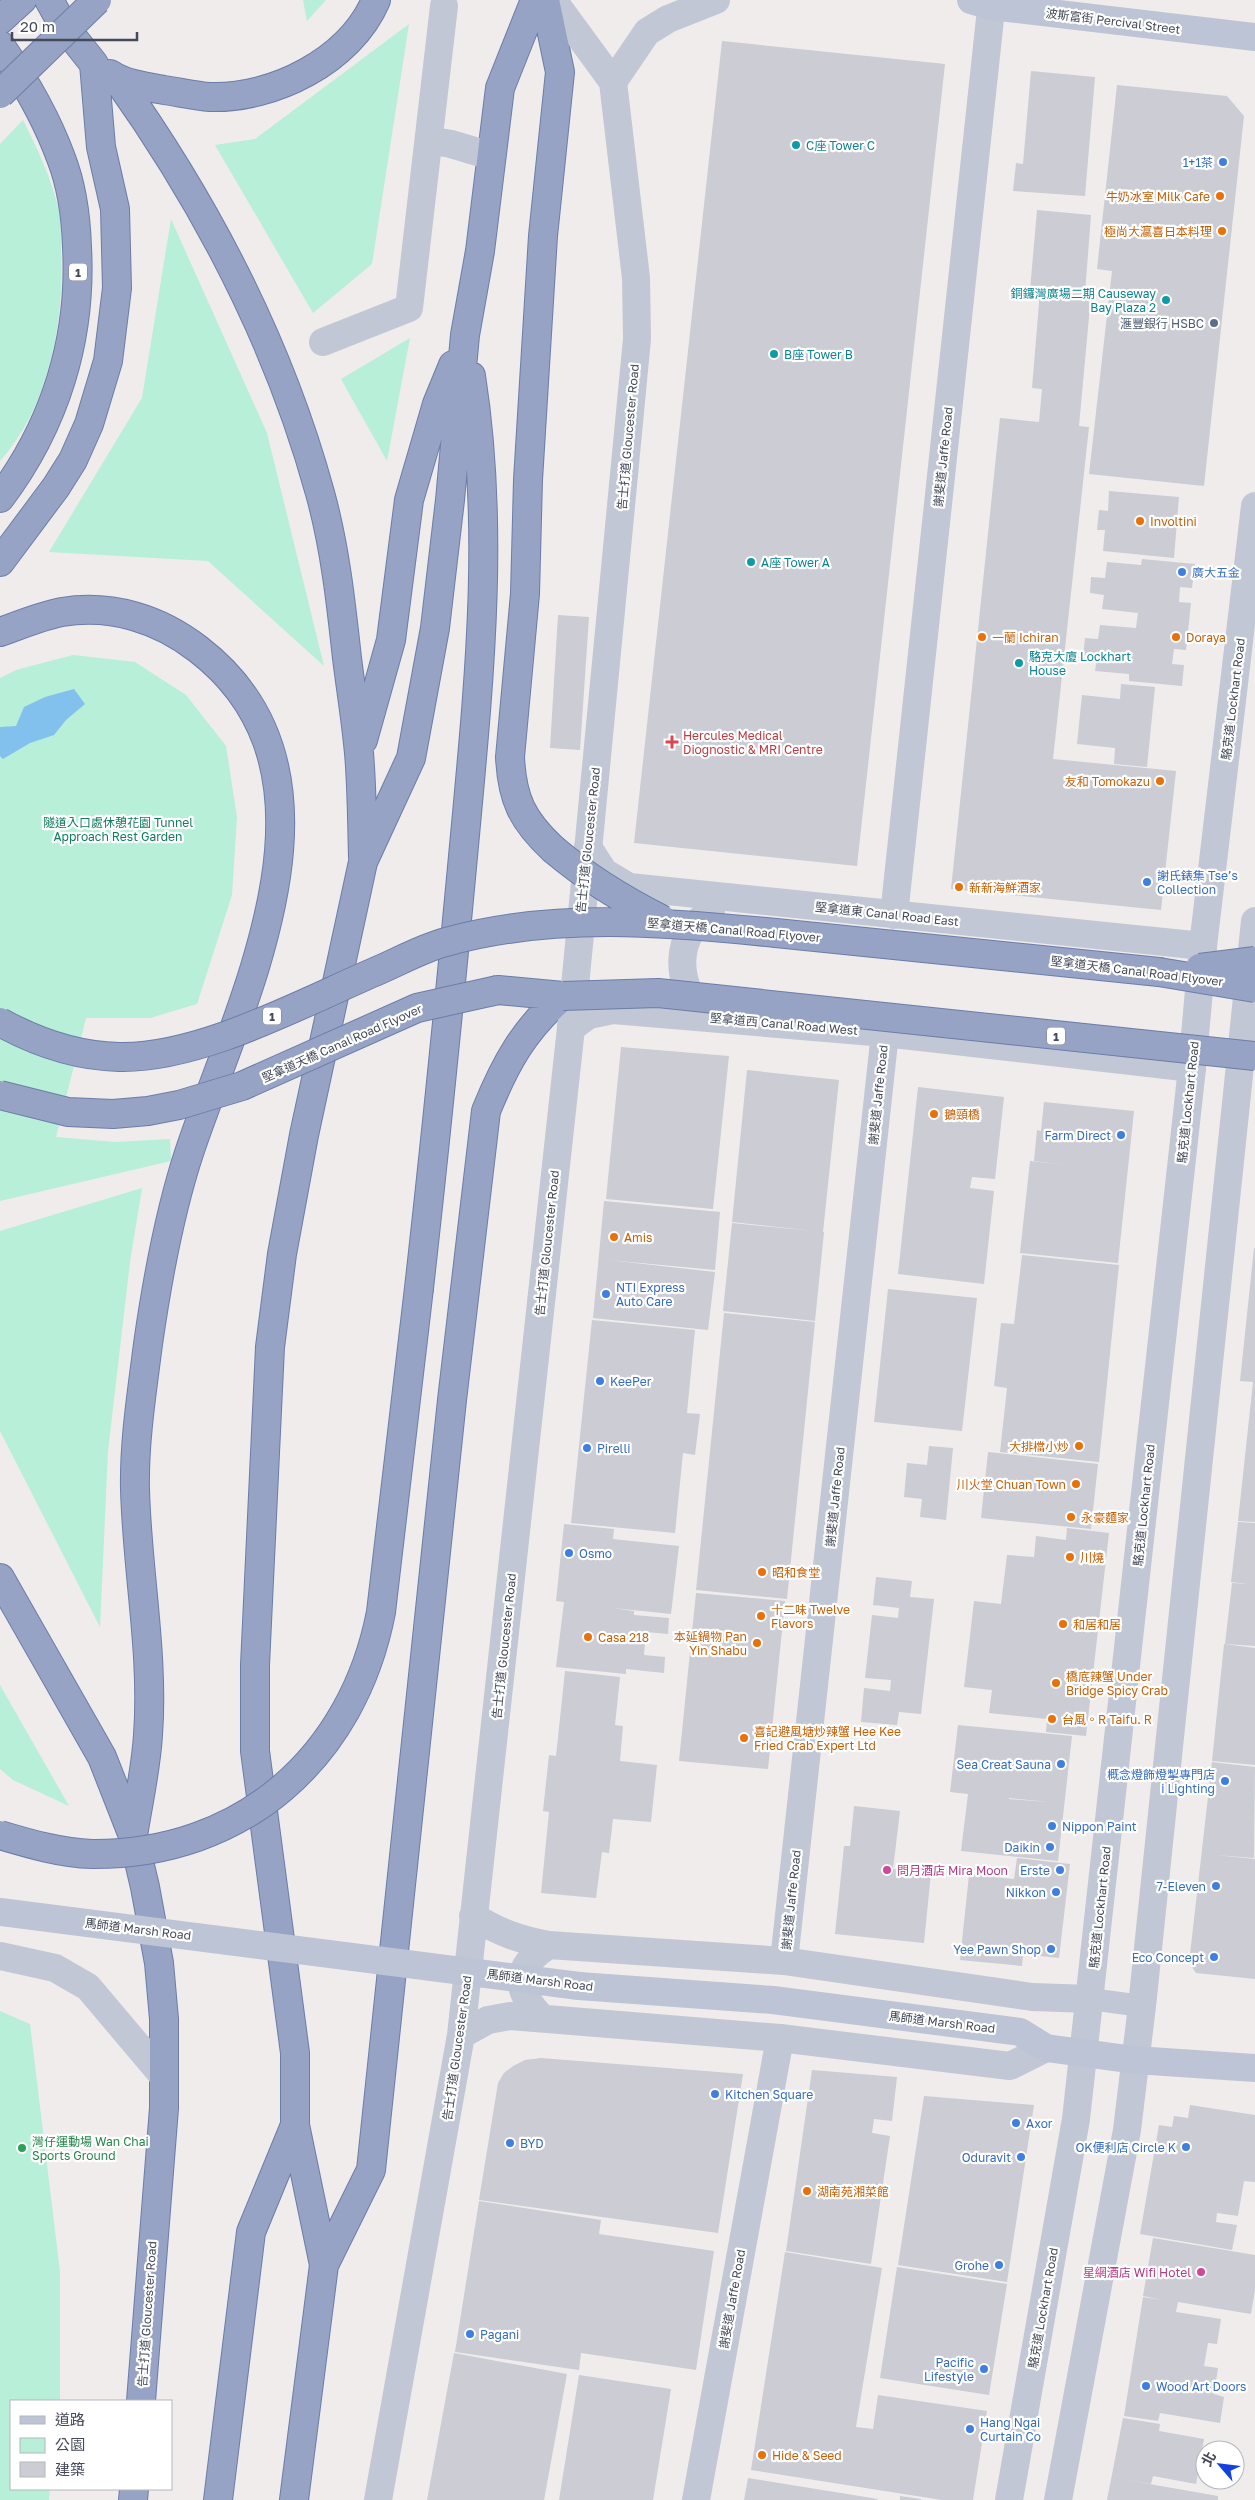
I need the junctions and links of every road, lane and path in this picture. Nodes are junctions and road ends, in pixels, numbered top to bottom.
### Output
1 (22, 0) edge
2 (49, 0) edge
3 (97, 0) edge
4 (376, 0) edge
5 (535, 0) edge
6 (545, 0) edge
7 (553, 0) edge
8 (716, 0) edge
9 (985, 2) edge
10 (444, 6) dead end
11 (0, 20) edge
12 (1255, 37) edge
13 (0, 45) edge
14 (94, 64) junction
15 (117, 79) junction
16 (613, 82) junction
17 (0, 94) edge
18 (429, 140) junction
19 (491, 156) junction
20 (465, 335) junction
21 (323, 342) dead end
22 (0, 498) edge
23 (1255, 506) edge
24 (0, 562) edge
25 (0, 632) edge
26 (359, 754) junction
27 (588, 847) junction
28 (364, 862) junction
29 (730, 898) junction
30 (894, 914) junction
31 (1255, 921) edge
32 (666, 922) junction
33 (1203, 946) junction
34 (1254, 954) edge
35 (1159, 972) junction
36 (1255, 988) edge
37 (563, 996) junction
38 (704, 1016) junction
39 (0, 1022) edge
40 (570, 1028) junction
41 (885, 1033) junction
42 (1192, 1068) junction
43 (1250, 1069) edge
44 (0, 1095) edge
45 (0, 1578) edge
46 (0, 1835) edge
47 (133, 1836) junction
48 (0, 1912) edge
49 (474, 1916) junction
50 (549, 1945) junction
51 (0, 1956) edge
52 (784, 1961) junction
53 (1090, 1999) junction
54 (1142, 2006) junction
55 (542, 2018) junction
56 (461, 2034) junction
57 (780, 2038) junction
58 (1046, 2048) junction
59 (1084, 2052) junction
60 (1135, 2060) junction
61 (1255, 2068) edge
62 (164, 2077) junction
63 (295, 2125) junction
64 (324, 2265) junction
65 (141, 2400) edge
66 (218, 2500) edge
67 (294, 2500) edge
68 (378, 2500) edge
69 (696, 2500) edge
70 (1008, 2500) edge
71 (1058, 2500) edge

1 - 11 highway
2 - 14 highway
3 - 17 highway, bridge
4 - 15 highway
5 - 19 highway
6 - 32 highway, bridge
7 - 16 street, 告士打道 Gloucester Road
8 - 16 street
9 - 12 main road, 波斯富街 Percival Street
9 - 30 street, 謝斐道 Jaffe Road
10 - 18 street
13 - 22 highway, 1
14 - 15 highway
14 - 24 highway
15 - 26 highway
16 - 27 street, 告士打道 Gloucester Road
18 - 19 street
18 - 21 street
19 - 20 highway
20 - 26 highway
20 - 28 highway
20 - 46 highway, bridge
23 - 33 street, 駱克道 Lockhart Road
25 - 47 highway
26 - 28 highway
27 - 29 street, 堅拿道東 Canal Road East
27 - 40 street, 告士打道 Gloucester Road
28 - 63 highway
29 - 30 street, 堅拿道東 Canal Road East
29 - 38 street, 堅拿道西 Canal Road West
30 - 33 street, 堅拿道東 Canal Road East
31 - 34 street
32 - 35 highway, 堅拿道天橋 Canal Road Flyover / 1, bridge
32 - 39 highway, 堅拿道天橋 Canal Road Flyover / 1, bridge
33 - 42 street, 駱克道 Lockhart Road
34 - 35 highway, bridge
34 - 43 street
35 - 36 highway, 堅拿道天橋 Canal Road Flyover / 1, bridge
37 - 43 highway, 堅拿道天橋 Canal Road Flyover / 1, bridge
37 - 44 highway, 堅拿道天橋 Canal Road Flyover / 1, bridge
37 - 64 highway
38 - 40 street, 堅拿道西 Canal Road West
38 - 41 street, 堅拿道西 Canal Road West
40 - 49 street, 告士打道 Gloucester Road
41 - 42 street, 堅拿道西 Canal Road West
41 - 52 street, 謝斐道 Jaffe Road
42 - 53 street, 駱克道 Lockhart Road
43 - 54 street
45 - 47 highway
47 - 62 highway, 告士打道 Gloucester Road
48 - 58 main road, 馬師道 Marsh Road, bridge
49 - 50 street
49 - 56 street, 告士打道 Gloucester Road
50 - 52 street
50 - 55 street
51 - 62 street
52 - 53 street
53 - 54 lane
53 - 59 street, 駱克道 Lockhart Road
54 - 60 street
55 - 56 street
55 - 57 street
56 - 68 street, 告士打道 Gloucester Road
57 - 58 street
57 - 69 street, 謝斐道 Jaffe Road
58 - 59 main road, 馬師道 Marsh Road
59 - 60 main road, 馬師道 Marsh Road
59 - 70 street, 駱克道 Lockhart Road
60 - 61 main road, 馬師道 Marsh Road
60 - 71 street
62 - 65 highway, 告士打道 Gloucester Road
63 - 64 highway
63 - 66 highway
64 - 67 highway

